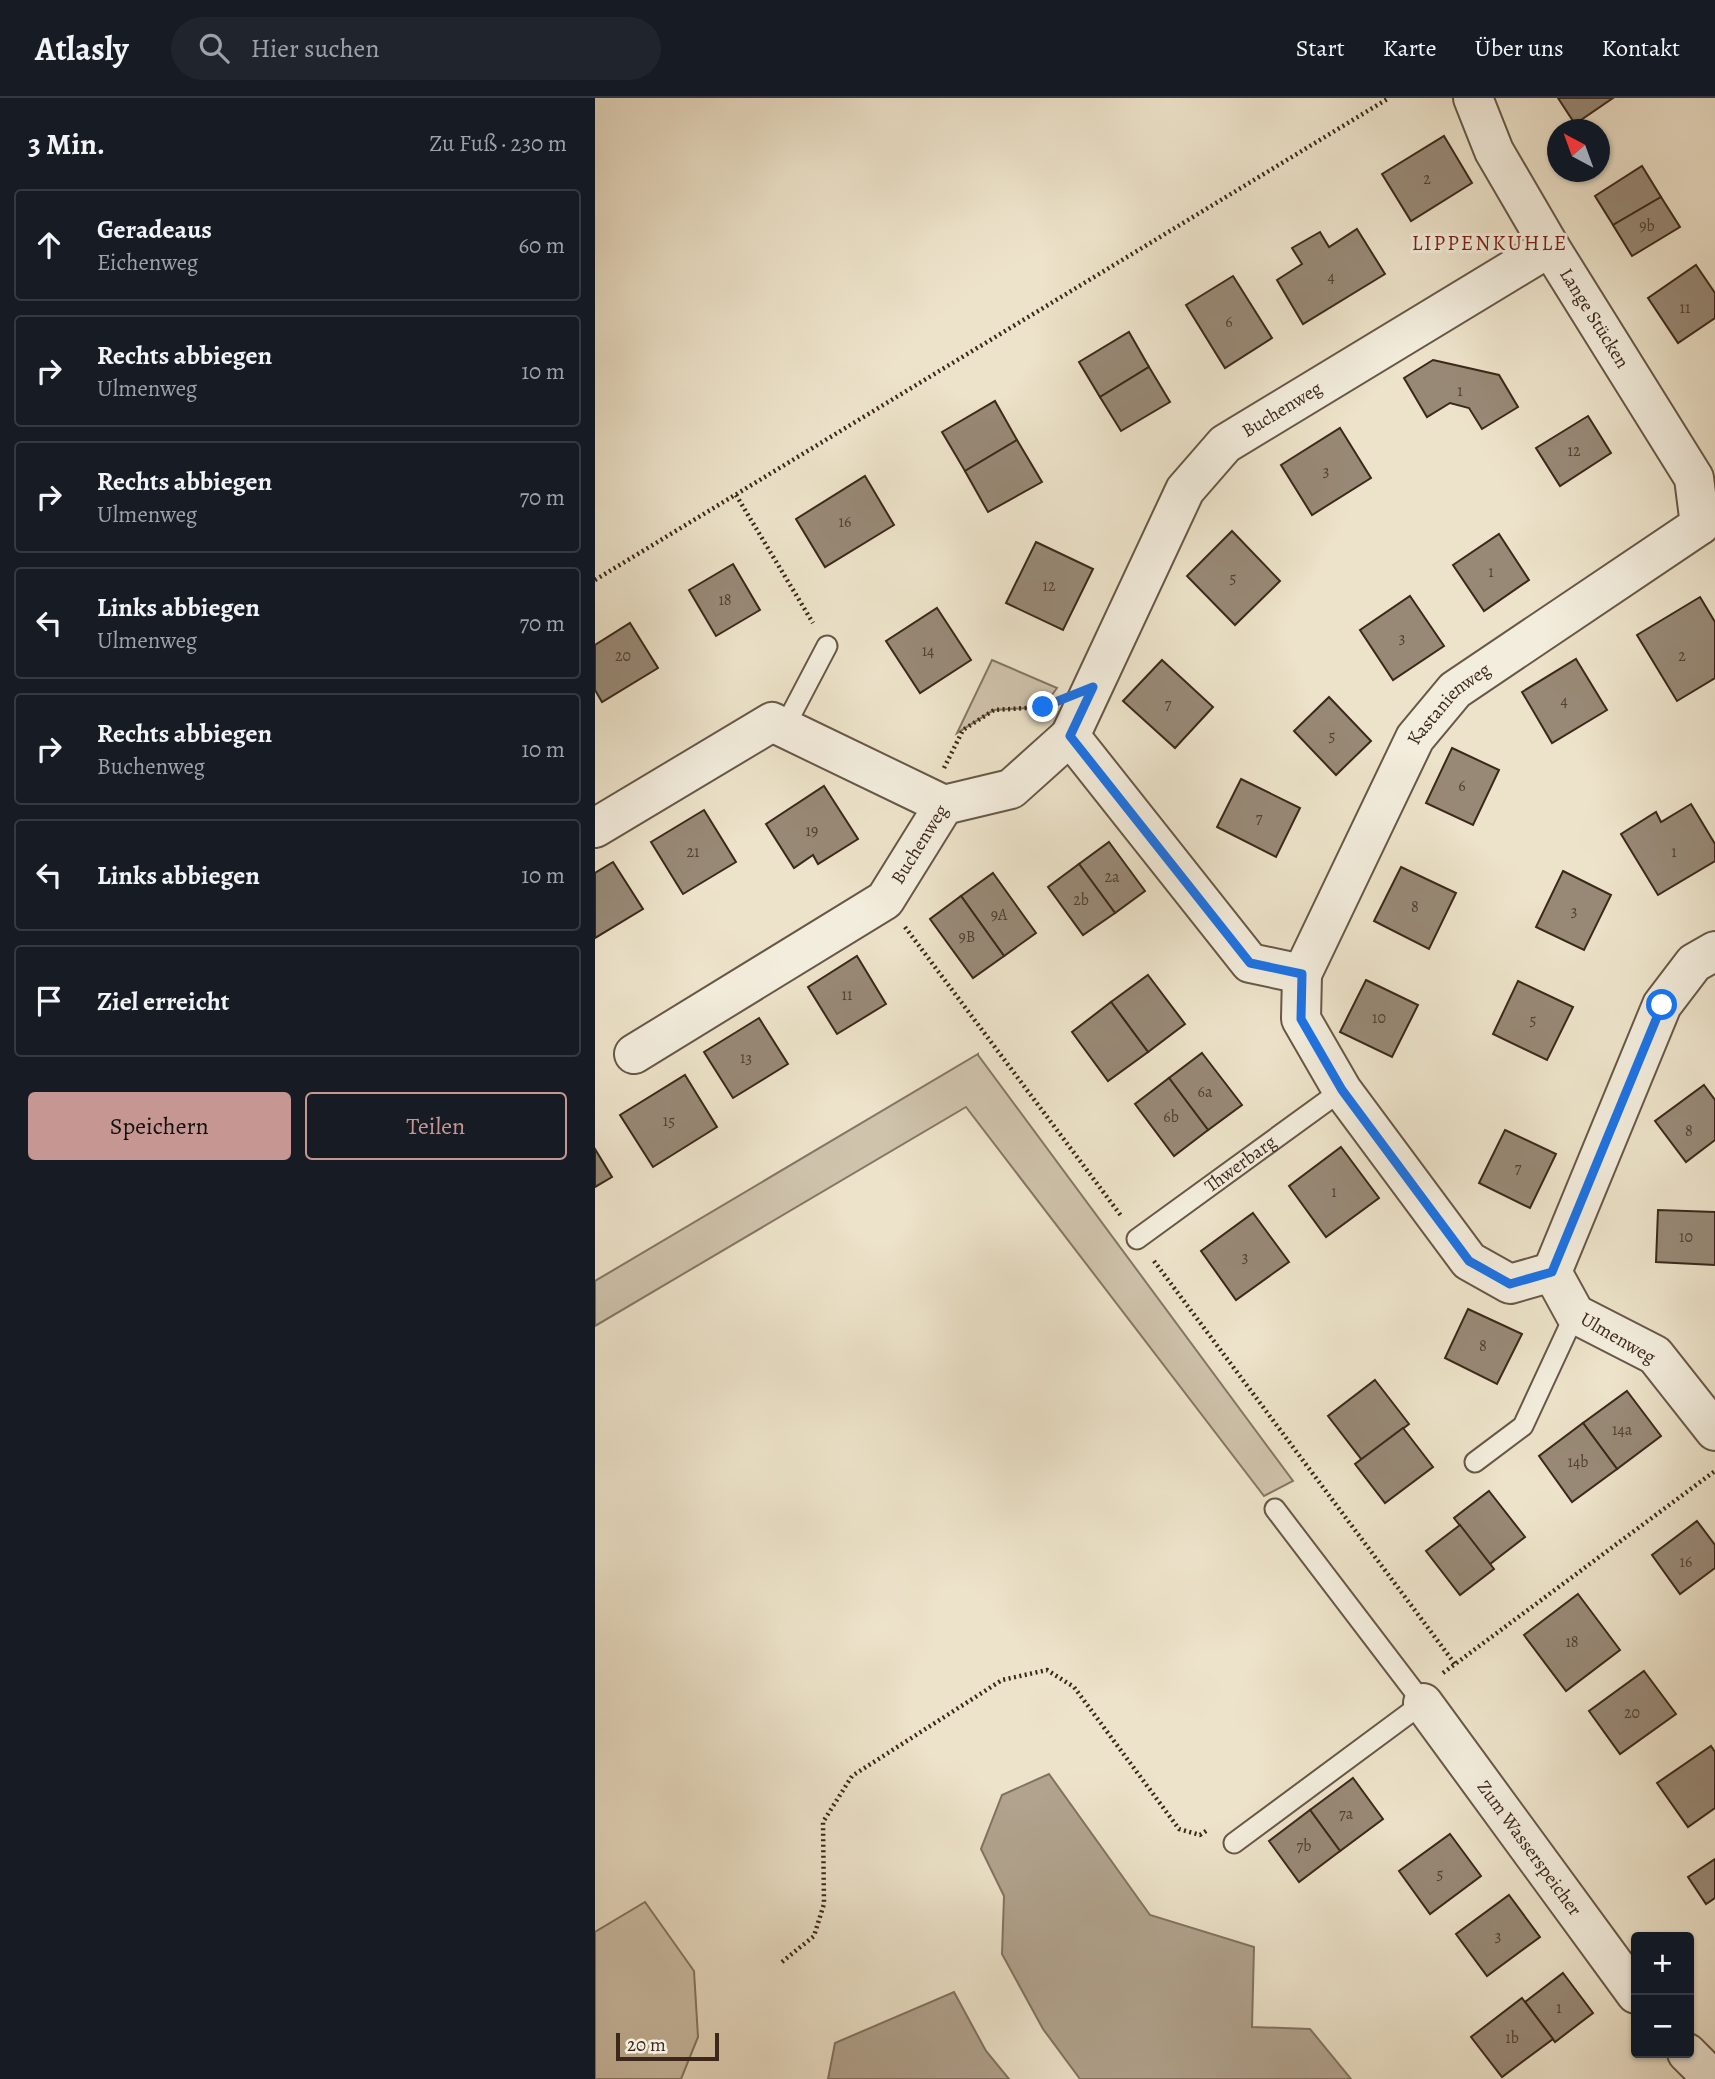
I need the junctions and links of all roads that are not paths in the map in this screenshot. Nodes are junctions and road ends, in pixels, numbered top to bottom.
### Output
1 (1473, 98) edge
2 (1551, 247) junction
3 (1708, 529) edge
4 (828, 646) road end
5 (784, 728) junction
6 (1070, 736) junction
7 (937, 802) junction
8 (595, 828) edge
9 (1715, 950) edge
10 (1302, 974) junction
11 (634, 1054) dead end
12 (1342, 1090) junction
13 (1137, 1239) road end
14 (1552, 1272) junction
15 (1575, 1314) junction
16 (1715, 1431) edge
17 (1475, 1462) dead end
18 (1275, 1508) dead end
19 (1420, 1698) junction
20 (1234, 1843) dead end
21 (1631, 1987) edge
22 (1692, 2058) edge
23 (1713, 2079) edge

1 - 2 street, Lange Stücken
2 - 3 street, Lange Stücken
2 - 6 street, Buchenweg
3 - 10 street, Kastanienweg
4 - 5 lane
5 - 7 street, Buchenweg
5 - 8 street
6 - 7 street
6 - 10 street
7 - 11 street, Buchenweg
9 - 14 street
10 - 12 street
12 - 13 lane, Thwerbarg
12 - 14 street
14 - 15 street, Ulmenweg
15 - 16 street, Ulmenweg
15 - 17 lane
18 - 19 lane
19 - 20 lane
19 - 21 street, Zum Wasserspeicher
22 - 23 street

